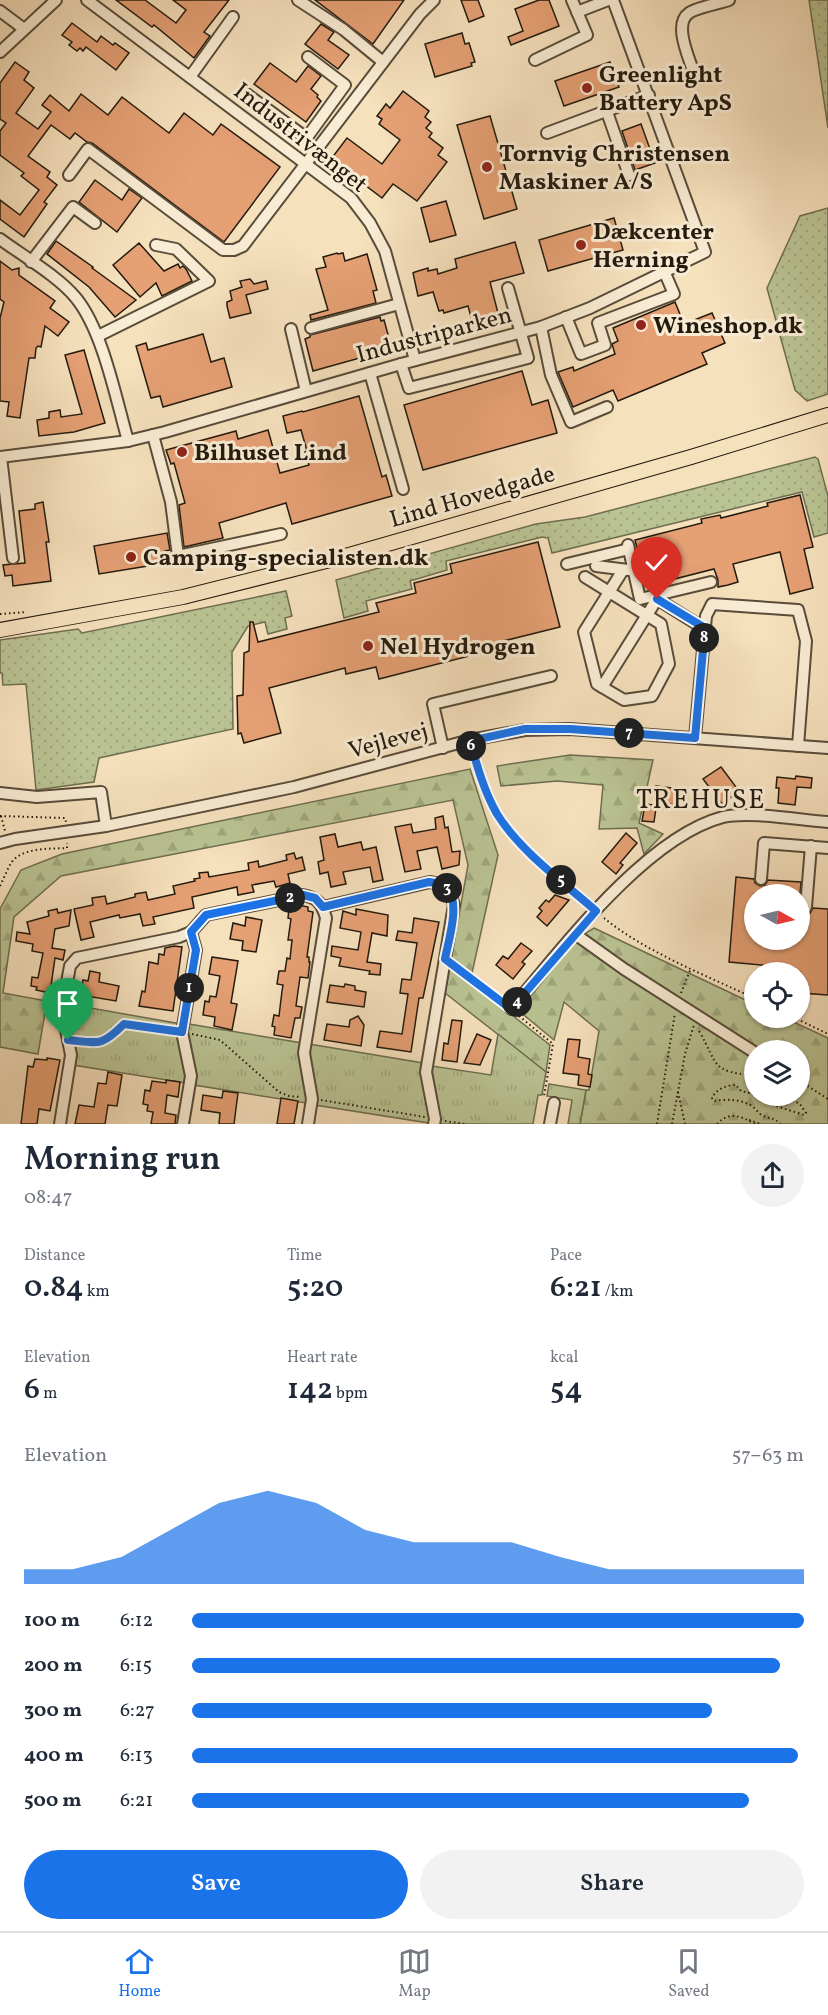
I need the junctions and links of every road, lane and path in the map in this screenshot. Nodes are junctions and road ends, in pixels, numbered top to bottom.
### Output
1 (56, 0) edge
2 (87, 0) edge
3 (298, 0) edge
4 (434, 0) edge
5 (572, 0) edge
6 (608, 0) edge
7 (613, 0) edge
8 (729, 0) edge
9 (0, 10) edge
10 (577, 12) junction
11 (233, 17) dead end
12 (24, 29) junction
13 (0, 52) edge
14 (308, 57) dead end
15 (535, 60) dead end
16 (383, 62) junction
17 (693, 71) dead end
18 (190, 77) junction
19 (243, 92) dead end
20 (649, 95) junction
21 (258, 102) junction
22 (607, 112) junction
23 (324, 115) junction
24 (245, 118) junction
25 (336, 124) junction
26 (547, 134) dead end
27 (305, 164) junction
28 (69, 175) dead end
29 (629, 175) dead end
30 (95, 224) dead end
31 (0, 239) edge
32 (156, 245) dead end
33 (31, 262) junction
34 (664, 271) junction
35 (508, 288) dead end
36 (399, 304) junction
37 (566, 317) junction
38 (541, 327) junction
39 (311, 328) dead end
40 (291, 329) dead end
41 (522, 332) junction
42 (98, 336) junction
43 (416, 360) junction
44 (401, 364) junction
45 (370, 373) junction
46 (306, 391) junction
47 (607, 407) dead end
48 (828, 415) edge
49 (153, 435) junction
50 (128, 441) junction
51 (0, 457) edge
52 (403, 489) dead end
53 (281, 534) dead end
54 (13, 558) dead end
55 (567, 564) dead end
56 (596, 566) dead end
57 (629, 571) junction
58 (585, 577) dead end
59 (711, 582) dead end
60 (609, 592) junction
61 (656, 597) junction
62 (30, 611) dead end
63 (0, 614) edge
64 (646, 615) junction
65 (705, 628) junction
66 (0, 629) edge
67 (551, 676) dead end
68 (603, 687) junction
69 (695, 738) junction
70 (470, 741) junction
71 (798, 746) junction
72 (443, 748) junction
73 (828, 748) edge
74 (0, 793) edge
75 (0, 816) edge
76 (828, 822) edge
77 (106, 826) junction
78 (68, 832) junction
79 (0, 843) edge
80 (813, 847) junction
81 (828, 848) edge
82 (761, 879) dead end
83 (810, 884) edge
84 (0, 886) edge
85 (323, 907) junction
86 (596, 911) junction
87 (191, 932) junction
88 (575, 934) junction
89 (445, 959) junction
90 (691, 968) junction
91 (744, 993) edge
92 (677, 1003) junction
93 (511, 1009) junction
94 (810, 1025) edge
95 (182, 1032) junction
96 (828, 1034) edge
97 (68, 1040) junction
98 (744, 1046) edge
99 (744, 1074) edge
100 (810, 1087) edge
101 (678, 1089) junction
102 (744, 1092) edge
103 (312, 1099) junction
104 (828, 1099) edge
105 (554, 1103) joint
106 (744, 1103) edge
107 (750, 1106) edge
108 (779, 1106) edge
109 (801, 1106) edge
110 (745, 1119) junction
111 (434, 1121) edge
112 (60, 1124) edge
113 (183, 1124) edge
114 (308, 1124) edge
115 (465, 1124) edge
116 (550, 1124) edge
117 (657, 1124) edge
118 (672, 1124) edge
119 (685, 1124) edge
120 (717, 1124) edge
121 (755, 1124) edge
122 (760, 1124) edge
123 (780, 1124) edge

1 - 12 street
2 - 18 street, Industrivænget
3 - 16 street
4 - 16 street
5 - 10 street
6 - 10 street
7 - 20 street, Industriparken
8 - 17 street
9 - 12 street
10 - 15 street
11 - 18 street
12 - 13 street
14 - 23 street
16 - 25 street
18 - 24 street, Industrivænget
19 - 21 street
20 - 22 street
20 - 34 street, Industriparken
21 - 23 street
21 - 24 street
22 - 26 street
22 - 29 street
23 - 25 street
24 - 27 street, Industrivænget
25 - 27 street
27 - 28 street
27 - 36 street, Industrivænget
30 - 33 street
31 - 33 street
32 - 42 street
33 - 42 street
34 - 37 street, Industriparken
34 - 37 street
35 - 41 street
36 - 39 street
36 - 43 street, Industrivænget
37 - 38 street, Industriparken
38 - 41 street, Industriparken
38 - 47 street
40 - 46 street
41 - 43 street, Industriparken
41 - 44 street
42 - 50 street
43 - 44 street, Industriparken
44 - 45 street, Industriparken
45 - 46 street, Industriparken
45 - 52 street
46 - 49 street, Industriparken
48 - 66 main road, Lind Hovedgade
49 - 50 street, Industriparken
49 - 53 street
50 - 51 street, Industriparken
51 - 54 street
55 - 57 street
56 - 57 street
57 - 60 street
57 - 61 street
58 - 60 street
59 - 61 street
60 - 64 street
60 - 68 street
61 - 64 street
61 - 65 street
62 - 63 path
64 - 68 street
64 - 68 street
65 - 69 street
65 - 71 street
67 - 72 street
69 - 70 street, Vejlevej
69 - 71 street, Vejlevej
70 - 72 street, Vejlevej
70 - 86 path
71 - 73 street, Vejlevej
72 - 77 street, Vejlevej
74 - 77 street
75 - 78 path
76 - 86 street
77 - 78 street, Vejlevej
78 - 79 street, Vejlevej
78 - 84 path
80 - 81 street
80 - 82 street
80 - 83 street
85 - 87 street
85 - 89 street
85 - 103 street
86 - 88 street
86 - 90 path
87 - 95 street
87 - 97 street
88 - 92 street
88 - 93 street
89 - 93 path
89 - 111 street
90 - 91 path
90 - 92 path
92 - 98 street
92 - 117 path
93 - 105 path
94 - 96 path
95 - 97 path
95 - 103 path
95 - 113 street
97 - 112 street
99 - 101 path
100 - 104 path
101 - 118 path
101 - 119 path
102 - 106 path
103 - 111 path
103 - 114 street
105 - 116 street
107 - 123 path
108 - 109 path
110 - 120 path
110 - 121 path
110 - 122 path
111 - 115 path

